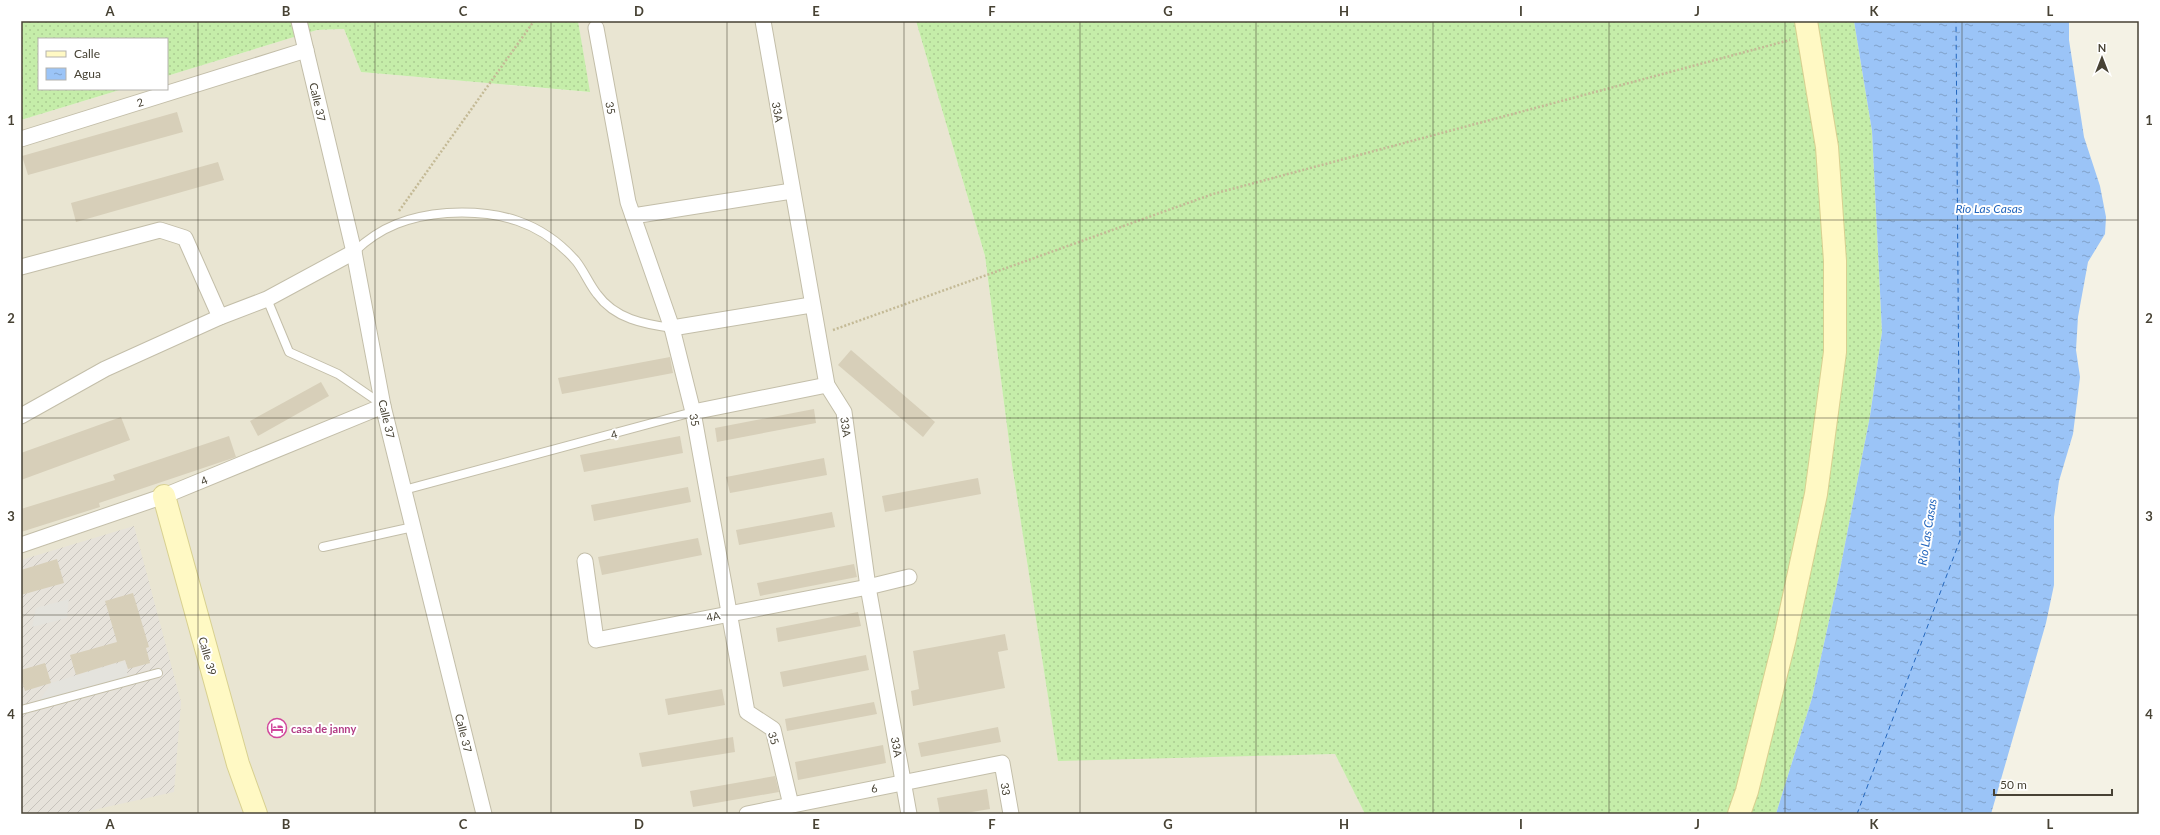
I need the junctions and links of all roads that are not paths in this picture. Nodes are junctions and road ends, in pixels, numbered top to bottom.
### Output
1 (299, 21) edge
2 (763, 21) edge
3 (596, 28) dead end
4 (1807, 28) edge
5 (306, 50) junction
6 (21, 140) edge
7 (792, 191) junction
8 (633, 216) junction
9 (354, 252) junction
10 (21, 267) edge
11 (267, 299) junction
12 (811, 305) junction
13 (220, 317) junction
14 (672, 328) junction
15 (826, 385) junction
16 (383, 406) junction
17 (693, 412) junction
18 (21, 416) edge
19 (404, 490) junction
20 (164, 496) junction
21 (413, 527) junction
22 (21, 545) edge
23 (323, 547) dead end
24 (585, 561) dead end
25 (909, 577) dead end
26 (868, 587) junction
27 (730, 612) junction
28 (158, 673) dead end
29 (21, 710) edge
30 (1002, 763) joint
31 (903, 782) junction
32 (791, 805) junction
33 (256, 814) edge
34 (484, 814) edge
35 (747, 814) edge
36 (909, 814) edge
37 (1011, 814) edge
38 (1739, 814) edge

1 - 5 street, Calle 37
2 - 7 street, 33A
3 - 8 street, 35
4 - 38 street
5 - 6 street, 2
5 - 9 street, Calle 37
7 - 8 street
7 - 12 street, 33A
8 - 14 street, 35
9 - 11 street
9 - 14 lane
9 - 16 street, Calle 37
10 - 13 street
11 - 13 street
11 - 16 lane
12 - 14 street
12 - 15 street, 33A
13 - 18 street
14 - 17 street, 35
15 - 17 street, 4
15 - 26 street, 33A
16 - 19 street, Calle 37
16 - 20 street, 4
17 - 19 lane, 4
17 - 27 street, 35
19 - 21 street, Calle 37
20 - 22 street, 4
20 - 33 street, Calle 39
21 - 23 lane
21 - 34 street, Calle 37
24 - 27 street, 4A
25 - 26 street, 4A
26 - 27 street, 4A
26 - 31 street, 33A
27 - 32 street, 35
28 - 29 lane
30 - 31 street, 6
30 - 37 street, 33
31 - 32 street, 6
31 - 36 street, 33A
32 - 35 street, 6

